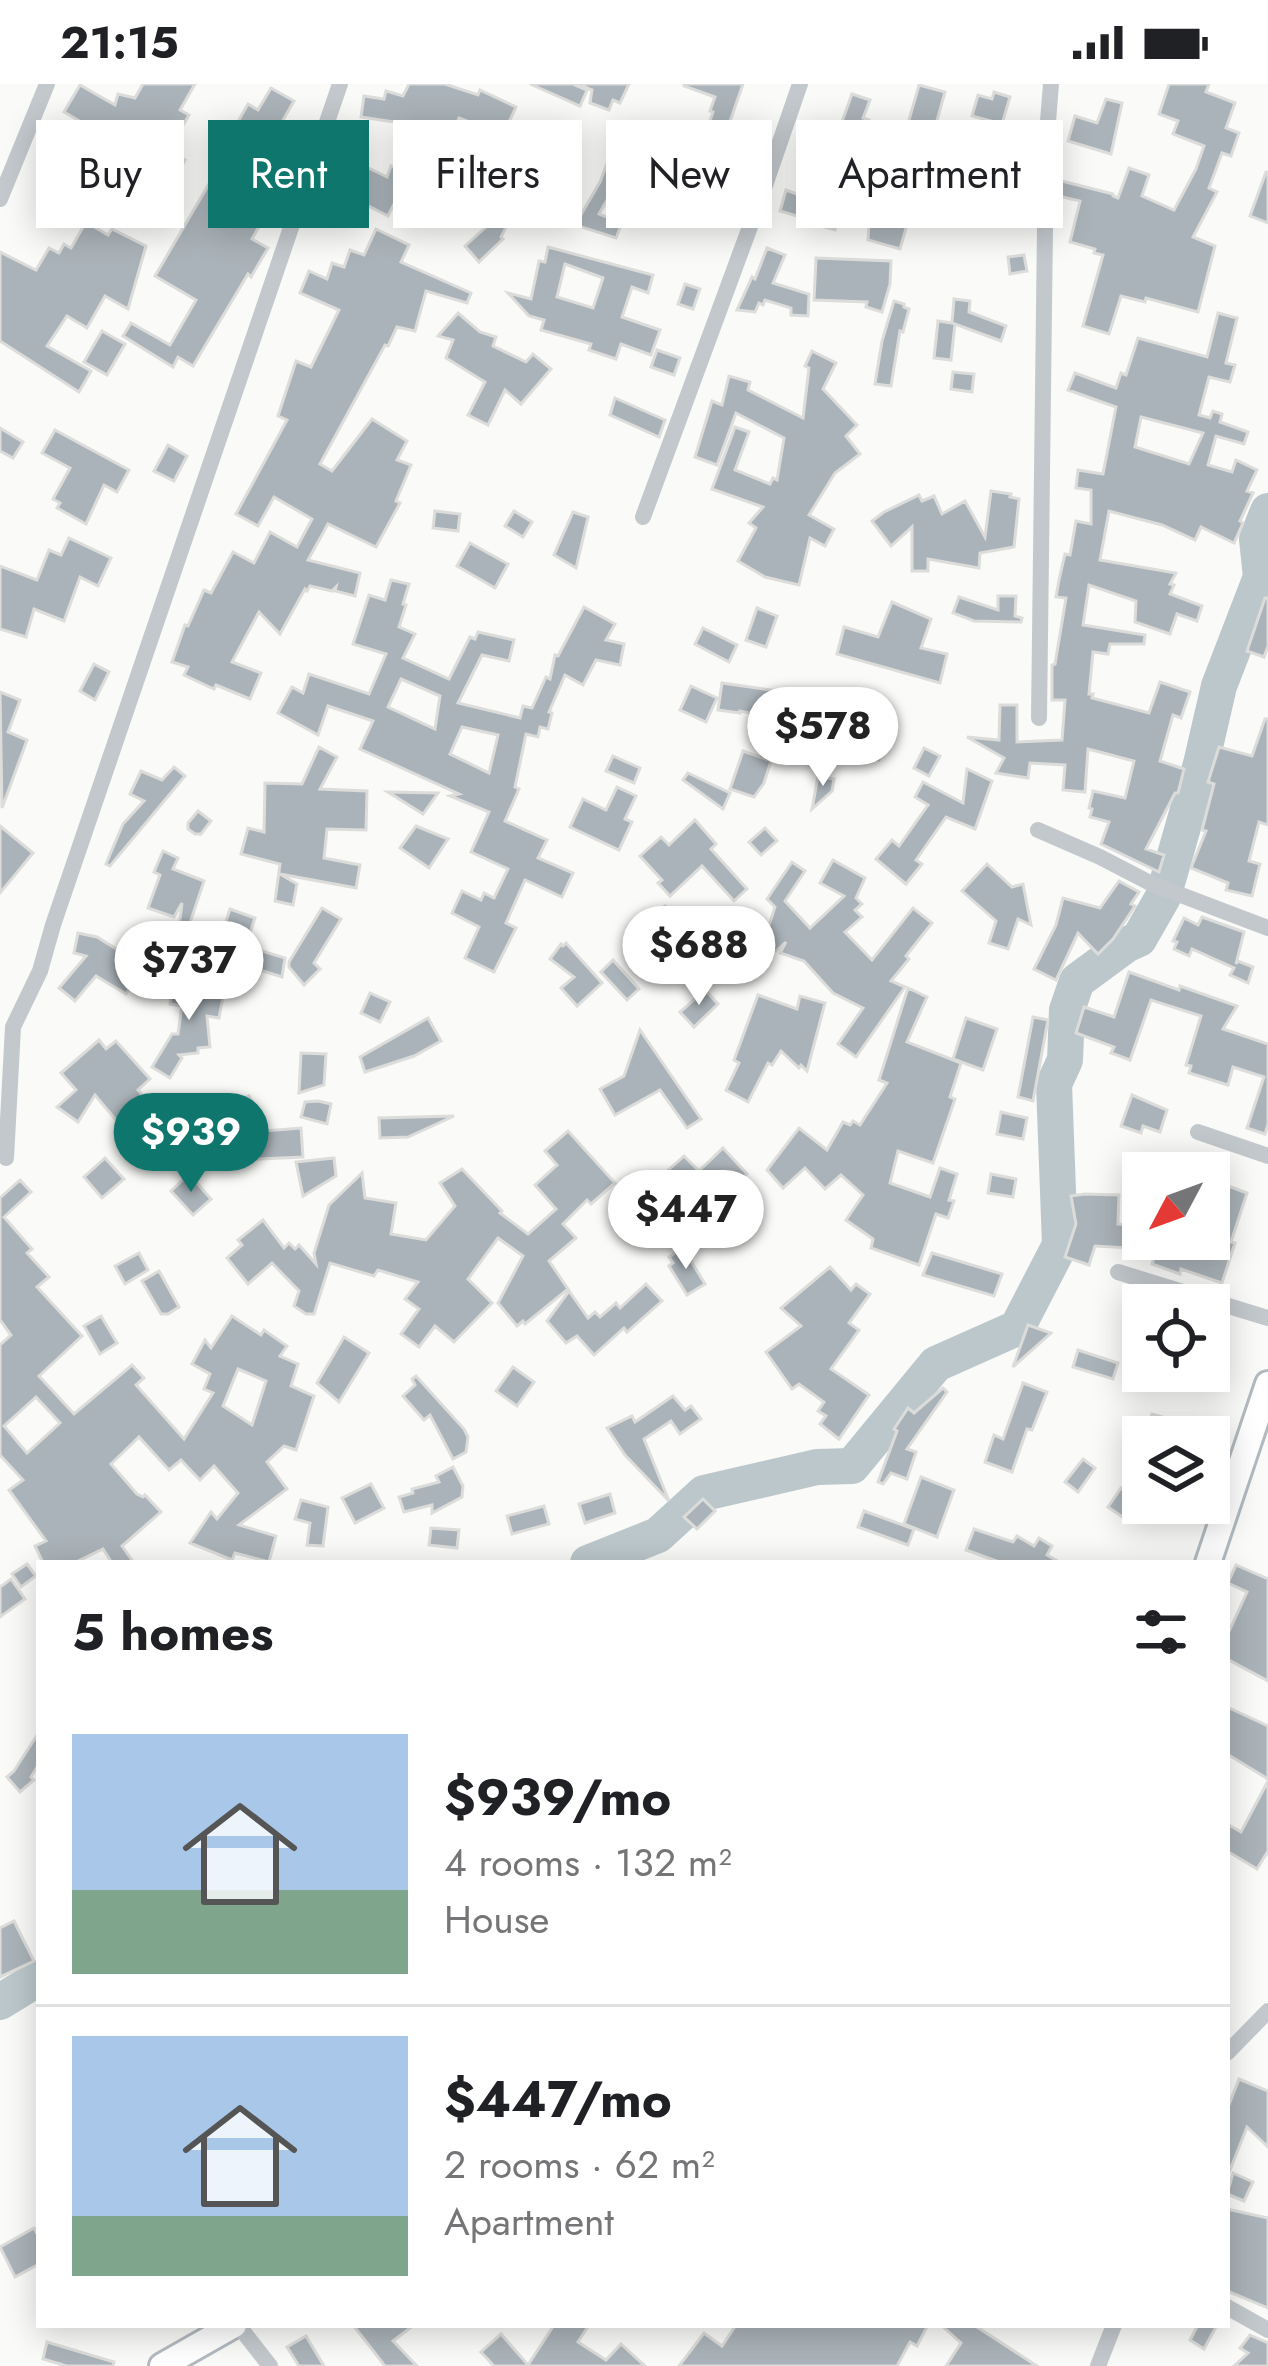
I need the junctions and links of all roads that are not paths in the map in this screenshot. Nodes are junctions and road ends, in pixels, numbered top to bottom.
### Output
1 (47, 84) edge
2 (340, 84) edge
3 (800, 84) edge
4 (1051, 84) edge
5 (0, 199) edge
6 (643, 517) dead end
7 (1039, 718) dead end
8 (1038, 830) dead end
9 (1268, 928) edge
10 (1198, 1132) dead end
11 (1268, 1156) edge
12 (6, 1158) dead end
13 (1118, 1272) dead end
14 (1268, 1318) edge
15 (1268, 1384) edge
16 (1209, 1560) edge
17 (1268, 2011) edge
18 (1230, 2048) edge
19 (1230, 2309) edge
20 (231, 2328) edge
21 (238, 2328) edge
22 (1113, 2328) edge
23 (1268, 2330) edge
24 (162, 2366) edge
25 (270, 2366) edge
26 (1098, 2366) edge

1 - 5 street
2 - 12 street
3 - 6 street
4 - 7 street
8 - 9 street
10 - 11 street
13 - 14 street
15 - 16 main road
17 - 18 street
19 - 23 street
20 - 24 main road
21 - 25 street
22 - 26 street

